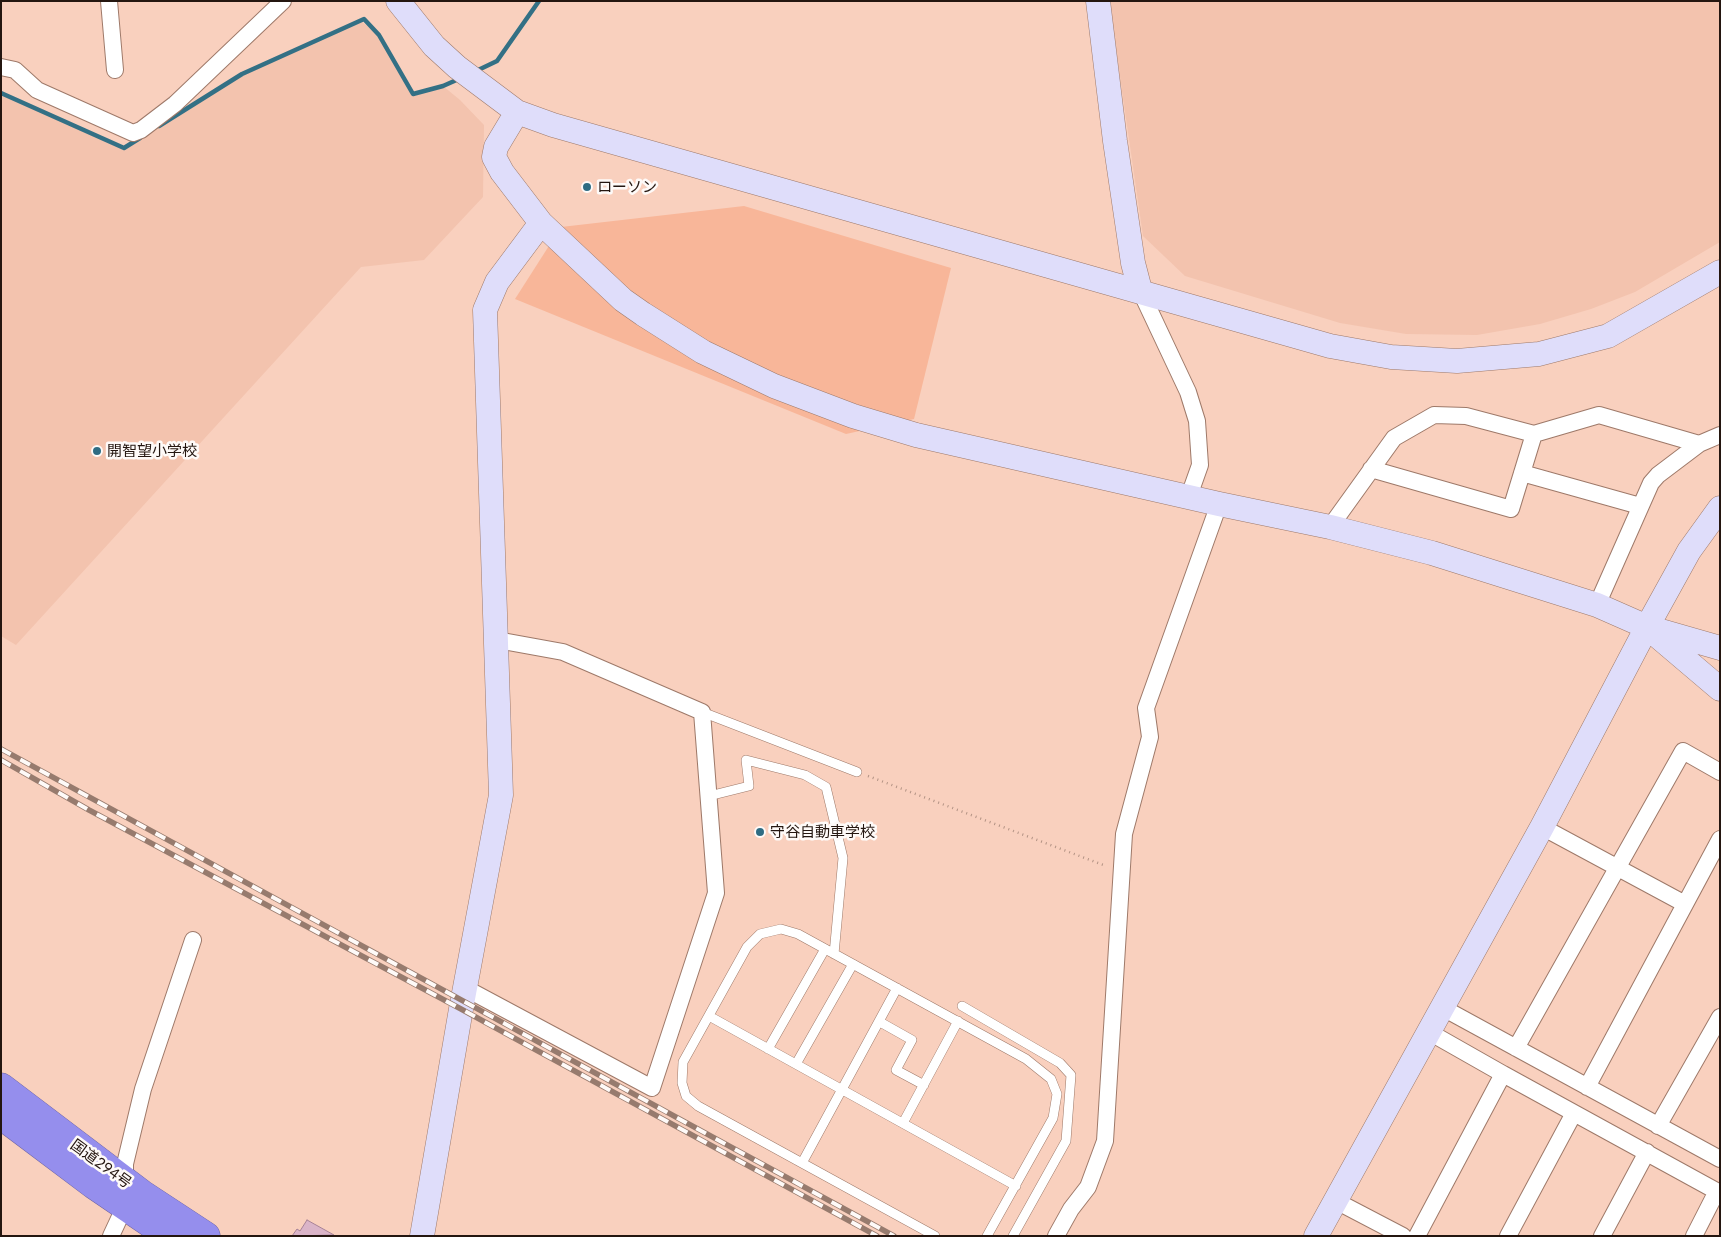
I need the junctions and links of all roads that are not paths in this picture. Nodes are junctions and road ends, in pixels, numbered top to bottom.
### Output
1 (109, 1) edge
2 (283, 1) edge
3 (398, 1) edge
4 (1098, 1) edge
5 (1, 67) edge
6 (116, 70) dead end
7 (516, 112) junction
8 (541, 223) junction
9 (1720, 272) edge
10 (1140, 290) junction
11 (1534, 434) junction
12 (1720, 435) edge
13 (1699, 444) junction
14 (1371, 469) junction
15 (1522, 473) junction
16 (1189, 496) junction
17 (1219, 504) junction
18 (1640, 506) junction
19 (1720, 508) edge
20 (1330, 526) junction
21 (1597, 605) junction
22 (1647, 627) junction
23 (497, 640) junction
24 (1720, 648) edge
25 (1720, 689) edge
26 (702, 712) junction
27 (857, 772) road end
28 (1720, 772) edge
29 (709, 796) junction
30 (1542, 827) junction
31 (1720, 839) edge
32 (1618, 867) junction
33 (1685, 904) junction
34 (193, 940) dead end
35 (829, 951) junction
36 (853, 964) junction
37 (465, 988) junction
38 (897, 988) junction
39 (962, 1006) dead end
40 (1443, 1008) junction
41 (709, 1016) junction
42 (1720, 1017) edge
43 (958, 1021) junction
44 (880, 1022) junction
45 (1429, 1032) junction
46 (1516, 1048) junction
47 (768, 1049) junction
48 (796, 1064) junction
49 (1503, 1074) junction
50 (924, 1085) junction
51 (1, 1087) edge
52 (1587, 1087) junction
53 (843, 1090) junction
54 (1574, 1113) junction
55 (1, 1115) edge
56 (903, 1124) junction
57 (1658, 1126) junction
58 (1647, 1152) junction
59 (1720, 1159) edge
60 (802, 1163) junction
61 (1016, 1186) junction
62 (1718, 1192) edge
63 (125, 1194) junction
64 (1336, 1200) junction
65 (111, 1236) edge
66 (169, 1236) edge
67 (206, 1236) edge
68 (422, 1236) edge
69 (935, 1236) edge
70 (987, 1236) edge
71 (1012, 1236) edge
72 (1056, 1236) edge
73 (1316, 1236) edge
74 (1403, 1236) edge
75 (1417, 1236) edge
76 (1508, 1236) edge
77 (1602, 1236) edge
78 (1694, 1236) edge

1 - 6 street
2 - 5 street
3 - 7 street
4 - 10 street
7 - 8 street
7 - 10 street
8 - 16 street
8 - 23 street
9 - 10 street
10 - 16 street
11 - 13 street
11 - 14 street
11 - 15 street
12 - 13 street
13 - 18 street
14 - 15 street
14 - 20 street
15 - 18 street
16 - 17 street
17 - 20 street
17 - 72 street
18 - 21 street
19 - 22 street
20 - 21 street
21 - 22 street
22 - 24 street
22 - 25 street
22 - 30 street
23 - 26 street
23 - 37 street
26 - 27 lane
26 - 29 street
28 - 32 street
29 - 35 lane
29 - 37 street
30 - 32 street
30 - 40 street
31 - 33 street
32 - 33 street
32 - 46 street
33 - 52 street
34 - 63 street
35 - 36 lane
35 - 41 lane
35 - 47 lane
36 - 38 lane
36 - 48 lane
37 - 68 street
38 - 43 lane
38 - 44 lane
39 - 71 lane
40 - 45 street
40 - 46 street
41 - 47 lane
41 - 60 lane
42 - 57 street
43 - 50 lane
43 - 61 lane
44 - 50 lane
44 - 53 lane
45 - 49 street
45 - 64 street
46 - 52 street
47 - 48 lane
48 - 53 lane
49 - 54 street
49 - 75 street
50 - 56 lane
51 - 63 highway, 国道294号
52 - 57 street
53 - 56 lane
53 - 60 lane
54 - 58 street
54 - 76 street
55 - 63 highway, 国道294号
56 - 61 lane
57 - 59 street
58 - 62 street
58 - 77 street
60 - 69 lane
61 - 70 lane
62 - 78 street
63 - 65 street
63 - 66 highway, 国道294号
63 - 67 highway, 国道294号
64 - 73 street
64 - 74 street

